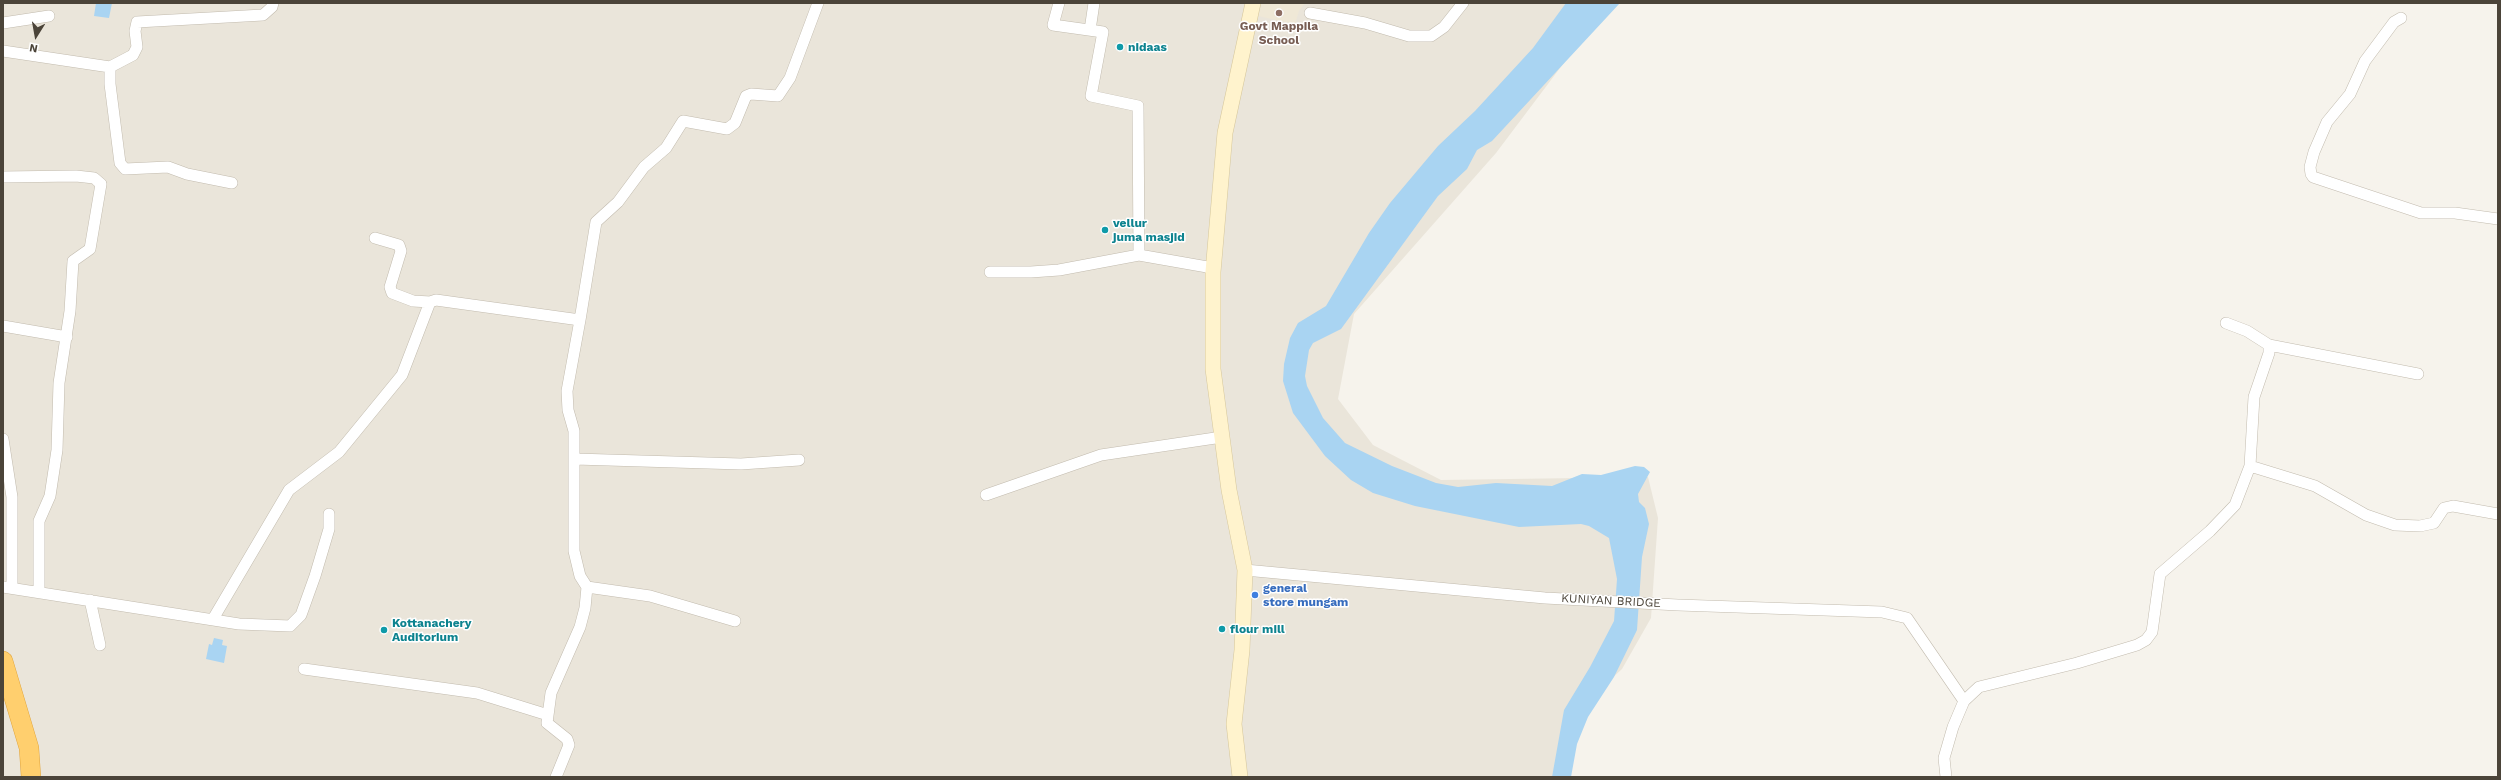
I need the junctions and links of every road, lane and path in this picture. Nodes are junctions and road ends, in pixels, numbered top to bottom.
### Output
1 (273, 3) edge
2 (818, 3) edge
3 (1059, 3) edge
4 (1094, 3) edge
5 (1253, 3) edge
6 (1462, 3) edge
7 (1310, 13) dead end
8 (49, 16) dead end
9 (2402, 18) dead end
10 (3, 23) edge
11 (1090, 30) junction
12 (3, 51) edge
13 (110, 67) junction
14 (3, 177) edge
15 (232, 183) dead end
16 (2498, 219) edge
17 (375, 238) dead end
18 (1139, 255) junction
19 (1213, 268) junction
20 (990, 272) dead end
21 (430, 302) junction
22 (580, 320) junction
23 (2226, 323) dead end
24 (3, 326) edge
25 (67, 337) junction
26 (2269, 345) junction
27 (2418, 374) dead end
28 (1222, 437) junction
29 (3, 439) edge
30 (575, 459) junction
31 (799, 460) dead end
32 (2250, 466) junction
33 (986, 495) dead end
34 (329, 514) dead end
35 (2498, 514) edge
36 (1245, 570) junction
37 (587, 586) junction
38 (8, 587) edge
39 (39, 592) junction
40 (90, 600) junction
41 (213, 620) junction
42 (735, 621) dead end
43 (100, 645) dead end
44 (3, 661) edge
45 (304, 669) dead end
46 (1964, 701) junction
47 (548, 715) junction
48 (31, 777) edge
49 (556, 777) edge
50 (1240, 777) edge
51 (1946, 777) edge

1 - 13 street
2 - 22 street
3 - 11 street
4 - 11 street
5 - 19 main road
6 - 7 street
8 - 10 street
9 - 16 street
11 - 18 street
12 - 13 street
13 - 15 street
14 - 25 street
17 - 21 street
18 - 19 street
18 - 20 street
19 - 28 main road
21 - 22 street
21 - 41 street
22 - 30 street
23 - 26 street
24 - 25 street
25 - 39 street
26 - 27 street
26 - 32 street
28 - 33 street
28 - 36 main road
29 - 38 street
30 - 31 street
30 - 37 street
32 - 35 street
32 - 46 street
34 - 41 street
36 - 46 street, KUNIYAN BRIDGE
36 - 50 main road
37 - 42 street
37 - 47 street
38 - 39 street
39 - 40 street
40 - 41 street
40 - 43 street
44 - 48 highway
45 - 47 street
46 - 51 street
47 - 49 street

